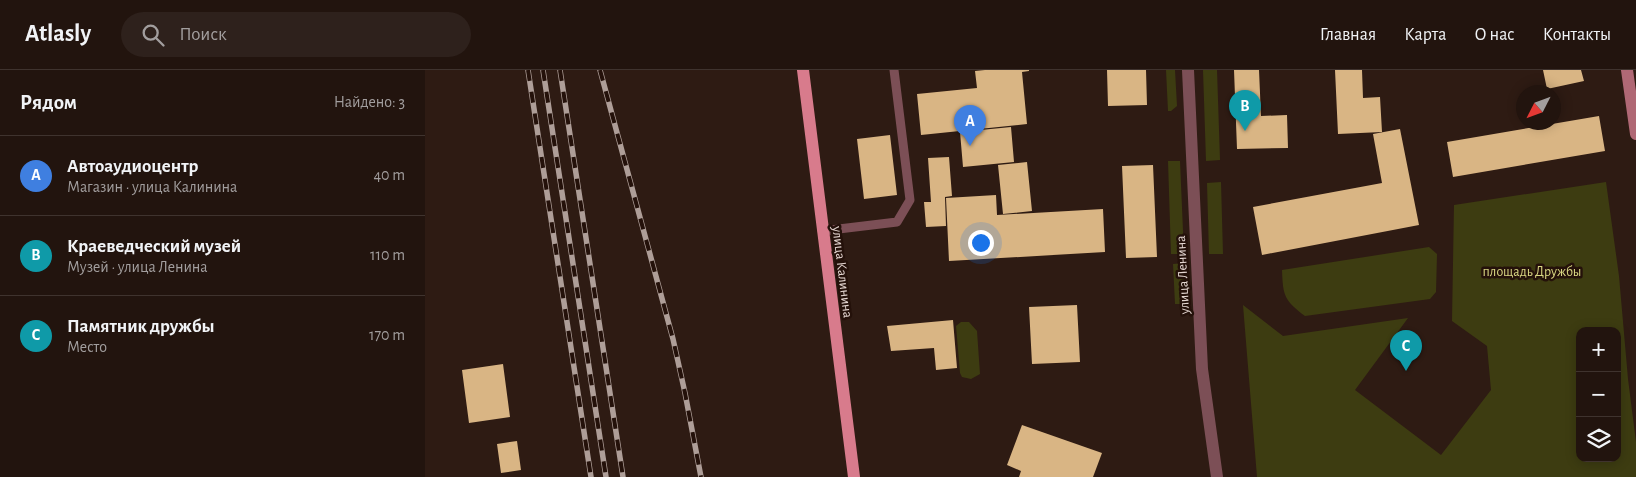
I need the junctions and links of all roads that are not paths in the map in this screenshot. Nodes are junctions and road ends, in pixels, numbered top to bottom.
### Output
1 (803, 70) edge
2 (894, 70) edge
3 (1188, 70) edge
4 (1627, 70) edge
5 (1636, 134) edge
6 (822, 231) junction
7 (854, 477) edge
8 (1217, 477) edge

1 - 6 main road, улица Калинина
2 - 6 lane
3 - 8 street, улица Ленина
4 - 5 main road
6 - 7 main road, улица Калинина

